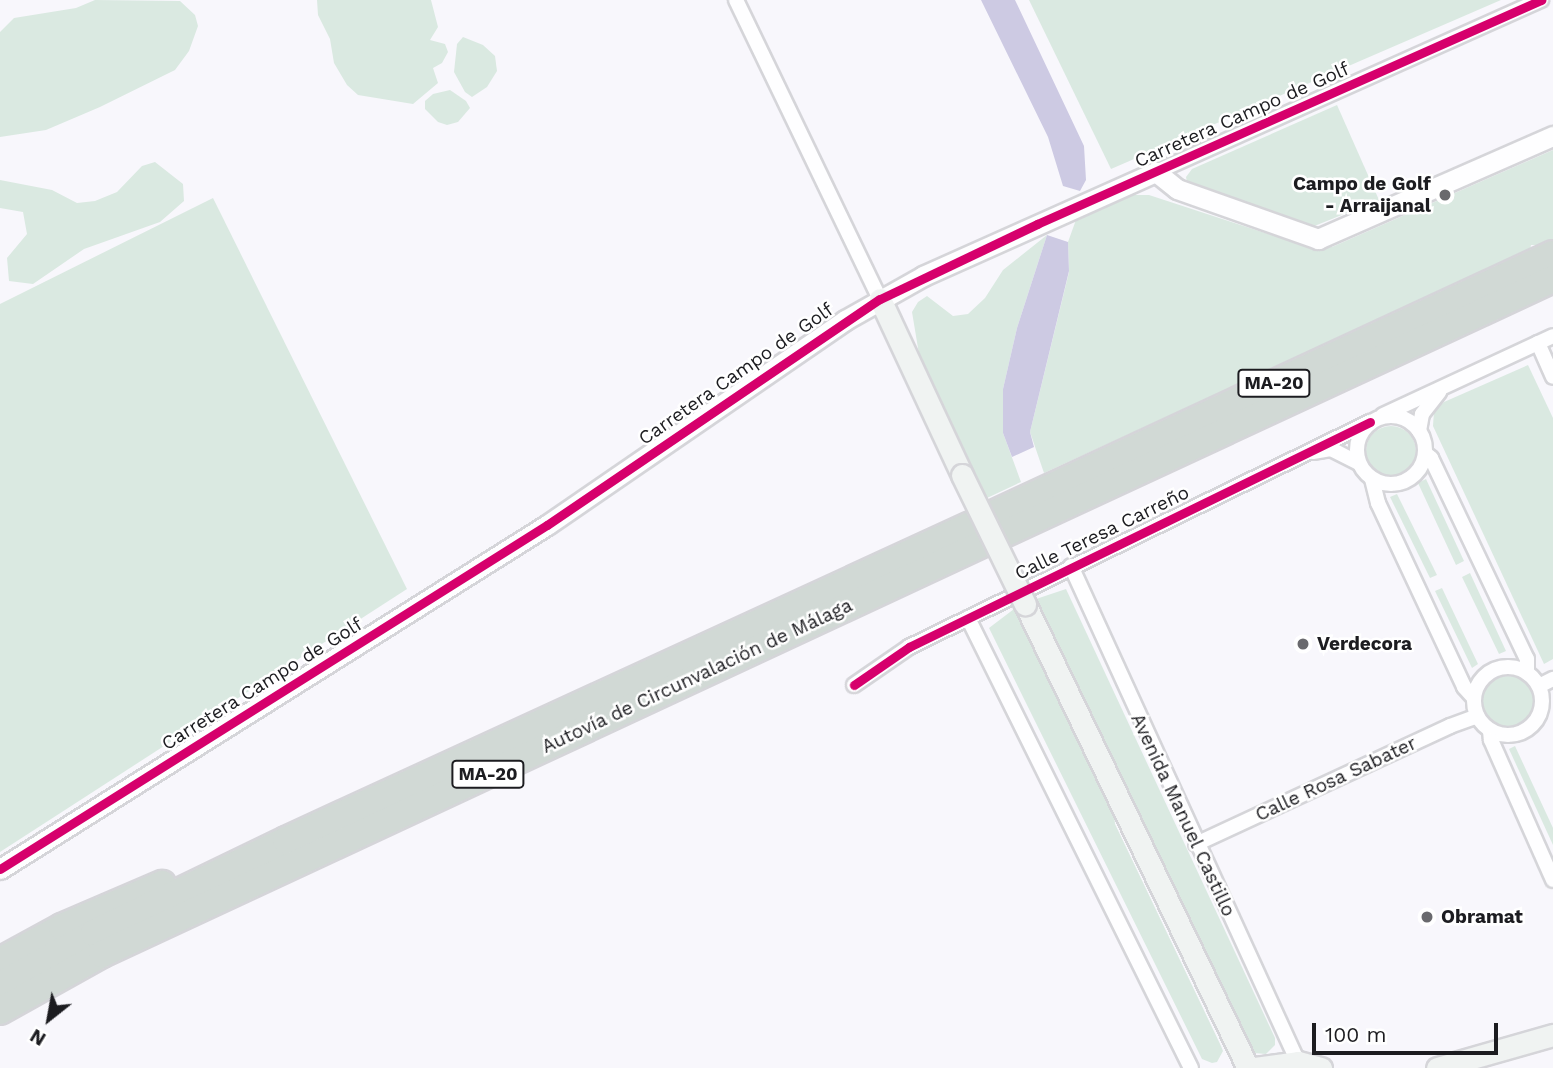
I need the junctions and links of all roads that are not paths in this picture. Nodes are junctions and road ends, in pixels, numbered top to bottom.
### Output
1 (736, 0) edge
2 (1541, 0) edge
3 (1553, 136) edge
4 (1156, 172) junction
5 (1553, 254) edge
6 (1553, 279) edge
7 (880, 299) junction
8 (1553, 337) edge
9 (1538, 344) junction
10 (1553, 376) edge
11 (1445, 386) junction
12 (1376, 419) junction
13 (1419, 431) junction
14 (1308, 452) junction
15 (1425, 453) junction
16 (1358, 463) junction
17 (1372, 479) junction
18 (1071, 566) junction
19 (968, 618) junction
20 (1527, 673) junction
21 (1553, 679) edge
22 (854, 685) dead end
23 (1539, 686) junction
24 (1474, 698) junction
25 (1542, 701) junction
26 (1477, 716) junction
27 (1553, 716) edge
28 (1490, 731) junction
29 (286, 840) junction
30 (1196, 844) junction
31 (0, 869) edge
32 (1553, 880) edge
33 (249, 885) junction
34 (0, 961) edge
35 (0, 985) edge
36 (0, 1011) edge
37 (0, 1032) edge
38 (1553, 1035) edge
39 (1298, 1062) junction
40 (1191, 1068) edge
41 (1248, 1068) edge
42 (1255, 1068) edge
43 (1321, 1068) edge
44 (1437, 1068) edge

1 - 7 street
2 - 4 street, Carretera Campo de Golf
3 - 4 street
4 - 7 street, Carretera Campo de Golf
5 - 6 highway, MA-20
7 - 31 street, Carretera Campo de Golf
7 - 41 main road, bridge
8 - 9 street, Calle Teresa Carreño
9 - 10 street
9 - 11 street, Calle Teresa Carreño
11 - 12 street, Calle Teresa Carreño
11 - 13 street, Calle Teresa Carreño
12 - 13 street
12 - 14 street, Calle Teresa Carreño
12 - 16 street
13 - 15 street
14 - 16 street, Calle Teresa Carreño
14 - 18 street, Calle Teresa Carreño
15 - 17 street
15 - 20 street
16 - 17 street
17 - 24 street
18 - 19 street, Calle Teresa Carreño
18 - 30 street, Avenida Manuel Castillo
19 - 22 street, Calle Teresa Carreño
19 - 40 street
20 - 23 street
20 - 24 street
21 - 23 street
23 - 25 street
24 - 26 street
25 - 27 street
25 - 28 street
26 - 28 street
26 - 30 street, Calle Rosa Sabater
28 - 32 street
29 - 33 highway, Autovía de Circunvalación de Málaga / MA-20
29 - 34 highway
29 - 35 highway, Autovía de Circunvalación de Málaga / MA-20
30 - 39 street, Avenida Manuel Castillo
33 - 36 highway, Autovía de Circunvalación de Málaga / MA-20
33 - 37 highway
38 - 44 main road
39 - 42 main road
39 - 43 main road

